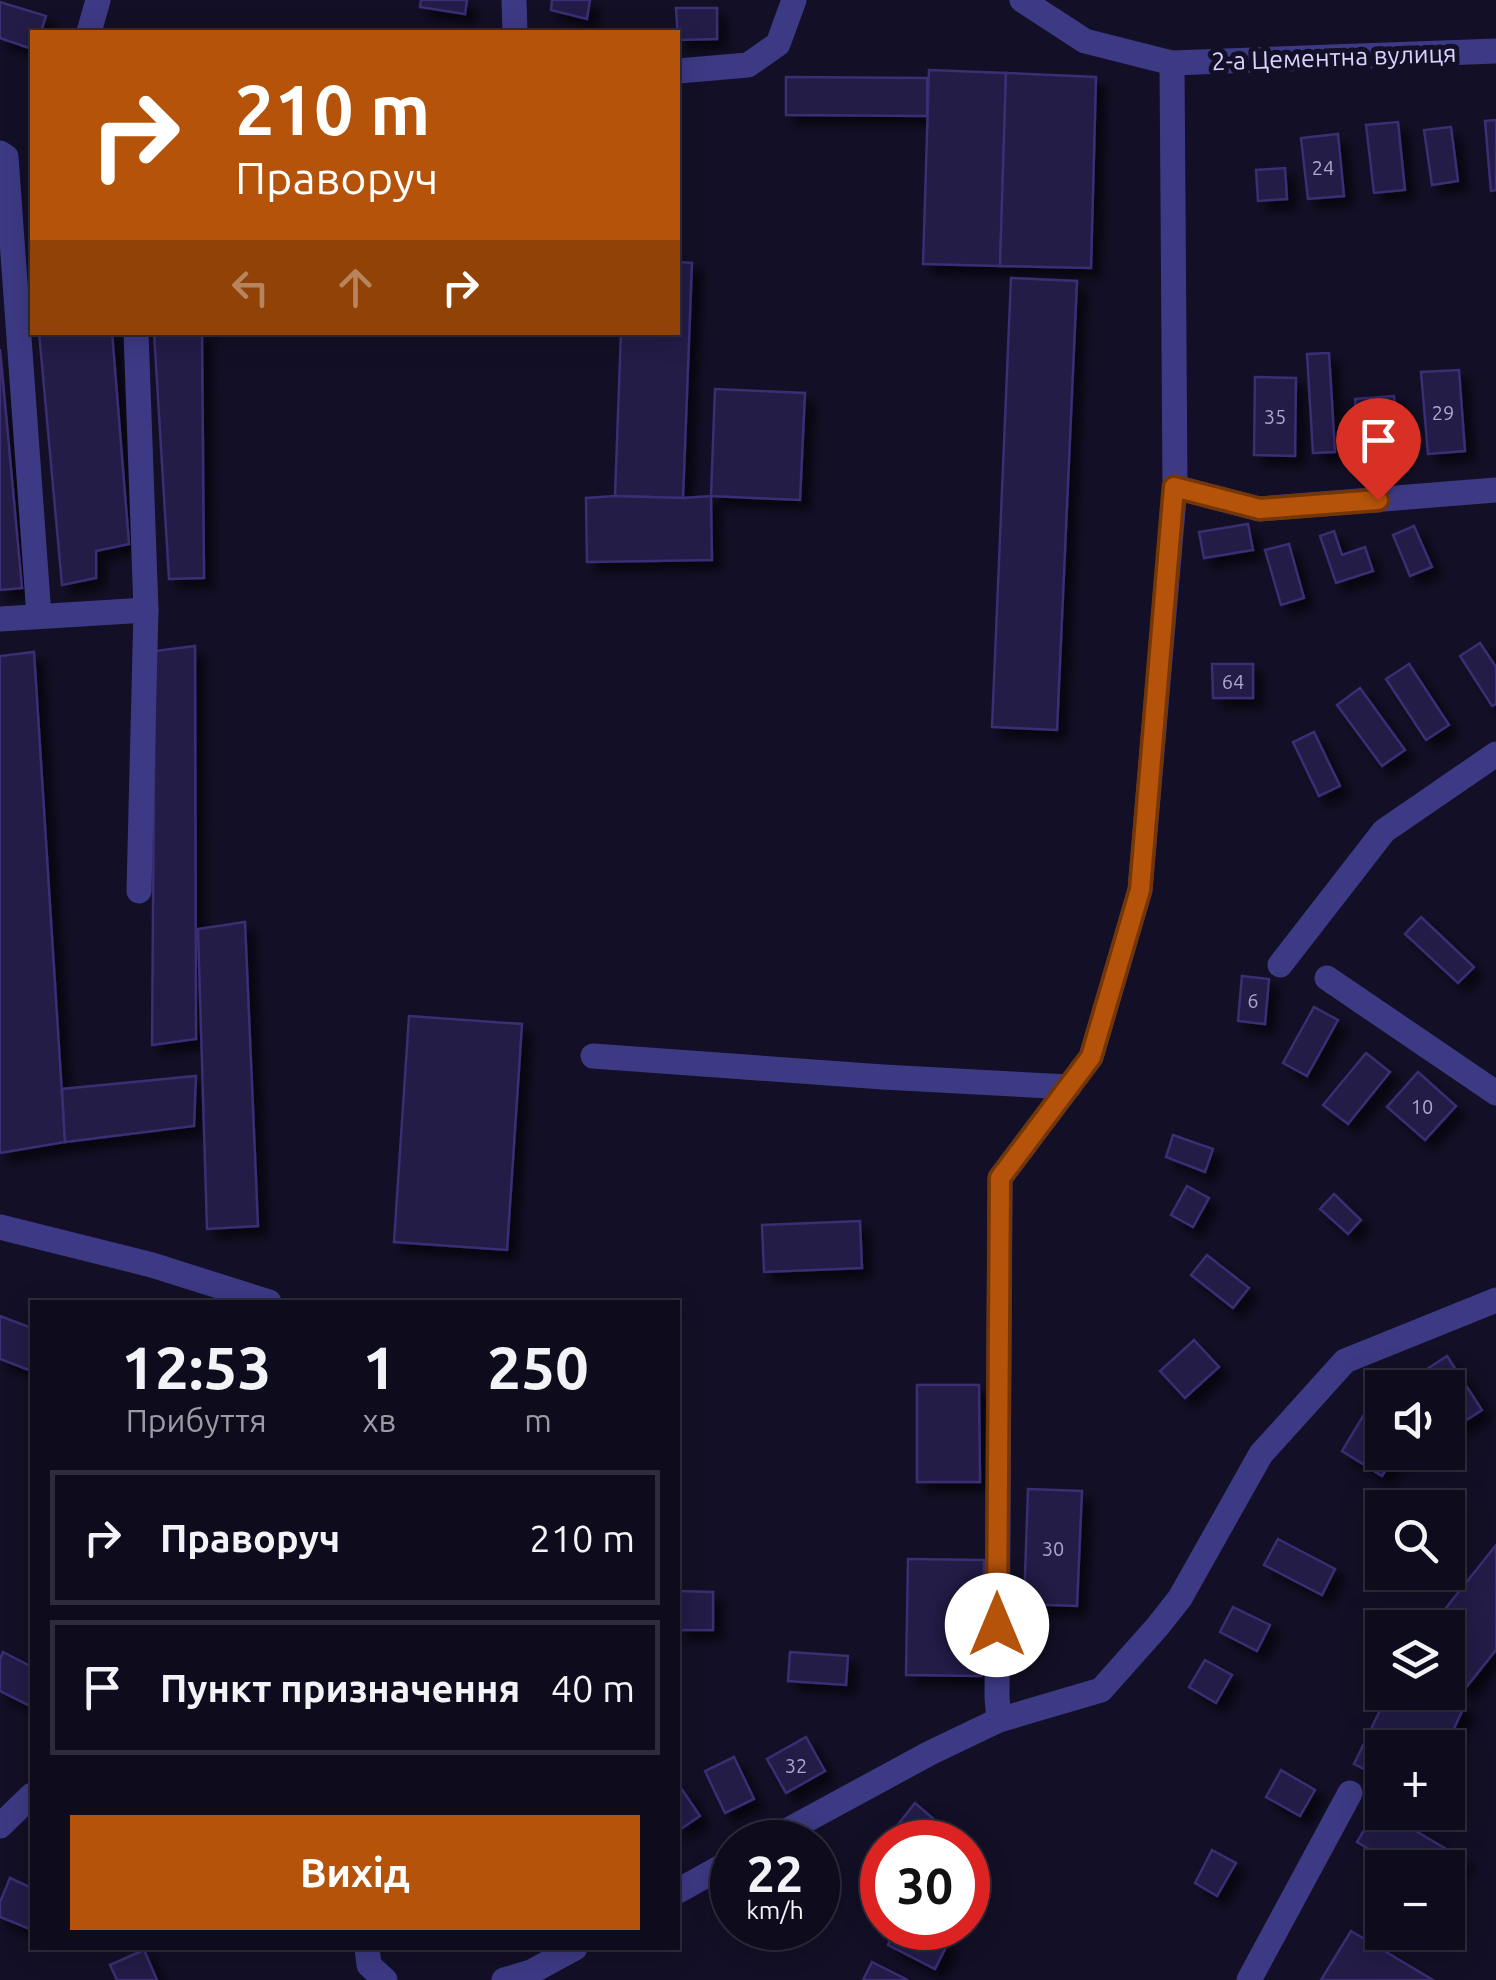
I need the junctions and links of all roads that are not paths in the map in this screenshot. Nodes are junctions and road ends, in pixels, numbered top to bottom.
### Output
1 (98, 0) edge
2 (514, 0) edge
3 (794, 0) edge
4 (1022, 0) edge
5 (90, 30) edge
6 (515, 30) edge
7 (1496, 50) edge
8 (1172, 63) junction
9 (680, 71) edge
10 (0, 154) edge
11 (136, 335) edge
12 (1174, 487) junction
13 (1496, 490) edge
14 (146, 610) junction
15 (39, 616) junction
16 (0, 619) edge
17 (1496, 754) edge
18 (139, 892) dead end
19 (1280, 965) dead end
20 (1326, 978) dead end
21 (592, 1056) dead end
22 (1068, 1087) junction
23 (1496, 1093) edge
24 (0, 1227) edge
25 (263, 1300) edge
26 (1496, 1300) edge
27 (999, 1720) junction
28 (1350, 1794) dead end
29 (30, 1797) edge
30 (807, 1820) edge
31 (0, 1826) edge
32 (710, 1873) edge
33 (680, 1890) edge
34 (367, 1950) edge
35 (571, 1950) edge
36 (350, 1980) edge
37 (368, 1980) edge
38 (385, 1980) edge
39 (504, 1980) edge
40 (1249, 1980) edge

1 - 5 street
2 - 6 street
3 - 9 street
4 - 8 street, 2-а Цементна вулиця
7 - 8 street, 2-а Цементна вулиця
8 - 12 street
10 - 15 street
11 - 14 street
12 - 13 street
12 - 22 street
14 - 15 street
14 - 18 street
15 - 16 street
17 - 19 street
20 - 23 street
21 - 22 street
22 - 27 street
24 - 25 street
26 - 27 street
27 - 30 street
28 - 40 street
29 - 31 street
32 - 33 street
34 - 38 street
35 - 39 street
36 - 37 street

